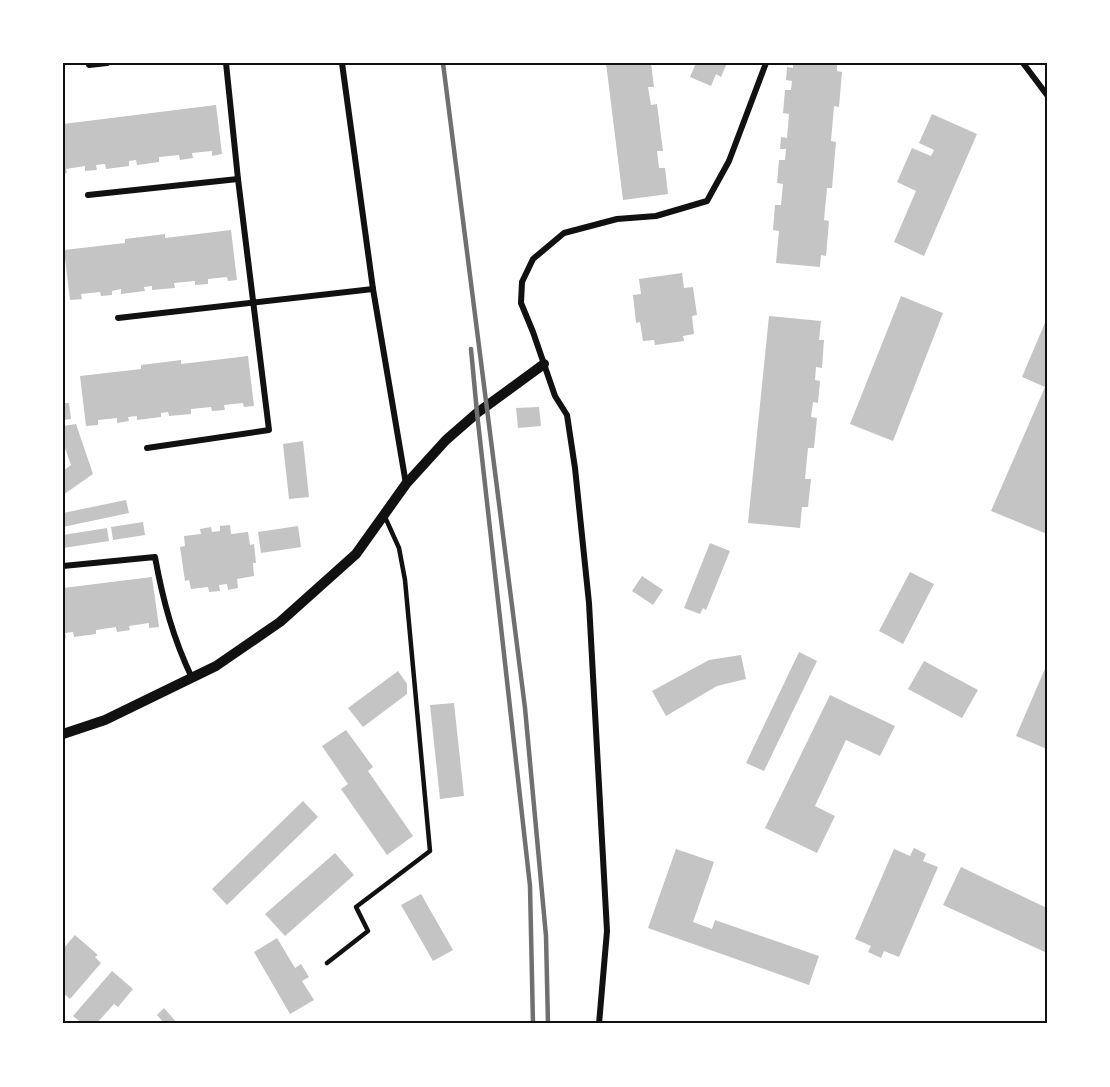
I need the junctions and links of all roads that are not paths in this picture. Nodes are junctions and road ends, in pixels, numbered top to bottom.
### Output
1 (107, 63) edge
2 (226, 63) edge
3 (342, 63) edge
4 (766, 63) edge
5 (1023, 63) edge
6 (89, 65) dead end
7 (1047, 95) edge
8 (238, 179) junction
9 (88, 195) dead end
10 (373, 288) junction
11 (254, 302) junction
12 (118, 318) dead end
13 (544, 364) junction
14 (147, 448) dead end
15 (406, 484) junction
16 (384, 515) junction
17 (63, 566) edge
18 (192, 678) junction
19 (63, 734) edge
20 (327, 963) dead end
21 (599, 1024) edge

1 - 6 street
2 - 8 street
3 - 10 street
4 - 13 street
5 - 7 street
8 - 9 street
8 - 11 street
10 - 11 street
10 - 15 street
11 - 12 street
11 - 14 street
13 - 15 street
13 - 21 street
15 - 16 street
16 - 18 street
16 - 20 lane
17 - 18 street
18 - 19 street

